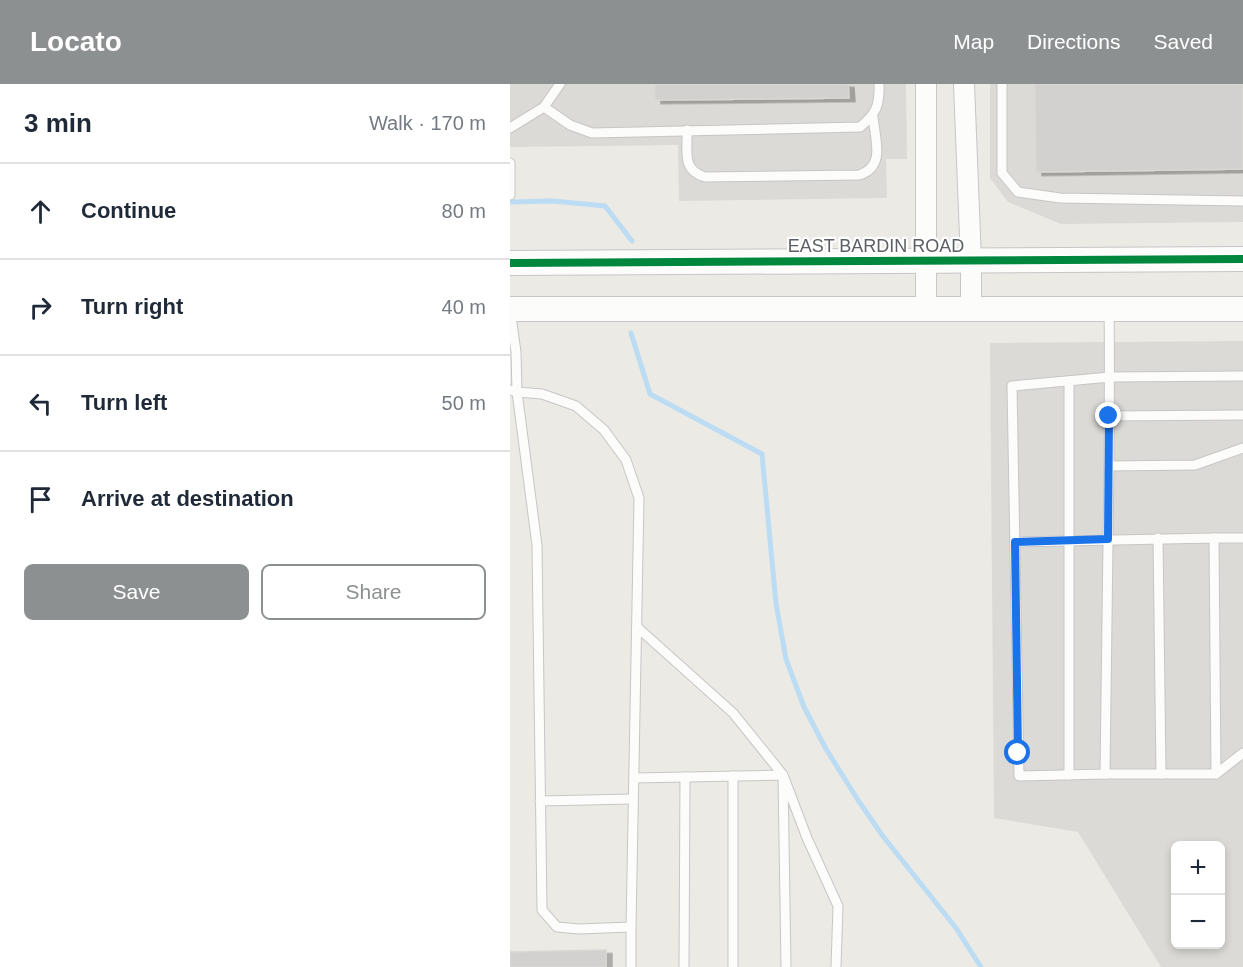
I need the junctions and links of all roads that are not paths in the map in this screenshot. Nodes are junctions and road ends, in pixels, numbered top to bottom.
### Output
1 (560, 84) edge
2 (879, 84) edge
3 (926, 84) edge
4 (964, 84) edge
5 (1002, 84) edge
6 (544, 107) junction
7 (873, 117) junction
8 (510, 128) edge
9 (687, 130) junction
10 (510, 166) edge
11 (510, 195) edge
12 (1243, 201) edge
13 (1243, 259) edge
14 (926, 261) junction
15 (971, 261) junction
16 (510, 263) edge
17 (510, 309) edge
18 (1109, 309) junction
19 (1243, 309) edge
20 (926, 310) junction
21 (971, 310) junction
22 (1243, 376) edge
23 (1110, 377) junction
24 (1069, 381) junction
25 (514, 391) edge
26 (1243, 415) edge
27 (1109, 416) junction
28 (1243, 448) edge
29 (1109, 466) junction
30 (1158, 538) junction
31 (1214, 538) junction
32 (1243, 538) edge
33 (1108, 539) junction
34 (1069, 540) junction
35 (1015, 542) junction
36 (637, 627) junction
37 (1243, 753) edge
38 (1105, 774) junction
39 (1161, 774) junction
40 (1216, 774) junction
41 (783, 775) junction
42 (1069, 775) junction
43 (733, 776) junction
44 (685, 777) junction
45 (634, 778) junction
46 (633, 799) junction
47 (540, 801) junction
48 (631, 927) junction
49 (631, 967) edge
50 (684, 967) edge
51 (733, 967) edge
52 (786, 967) edge
53 (836, 967) edge

1 - 6 lane
2 - 7 lane
3 - 14 street
4 - 15 street
5 - 12 lane
6 - 8 lane
6 - 9 lane
7 - 9 lane
7 - 9 lane
10 - 11 lane
13 - 15 street, EAST BARDIN ROAD
14 - 15 street, EAST BARDIN ROAD
14 - 16 street, EAST BARDIN ROAD
14 - 20 street
15 - 21 street
17 - 20 street
17 - 25 lane
18 - 19 street
18 - 21 street
18 - 23 lane
20 - 21 street
22 - 23 lane
23 - 24 lane
23 - 27 lane
24 - 34 lane
24 - 35 lane
25 - 36 lane
25 - 47 lane
26 - 27 lane
27 - 29 lane
28 - 29 lane
29 - 33 lane
30 - 31 lane
30 - 33 lane
30 - 39 lane
31 - 32 lane
31 - 40 lane
33 - 34 lane
33 - 38 lane
34 - 35 lane
34 - 42 lane
35 - 42 lane
36 - 41 lane
36 - 45 lane
37 - 40 lane
38 - 39 lane
38 - 42 lane
39 - 40 lane
41 - 43 lane
41 - 52 lane
41 - 53 lane
43 - 44 lane
43 - 51 lane
44 - 45 lane
44 - 50 lane
45 - 46 lane
46 - 47 lane
46 - 48 lane
47 - 48 lane
48 - 49 lane

